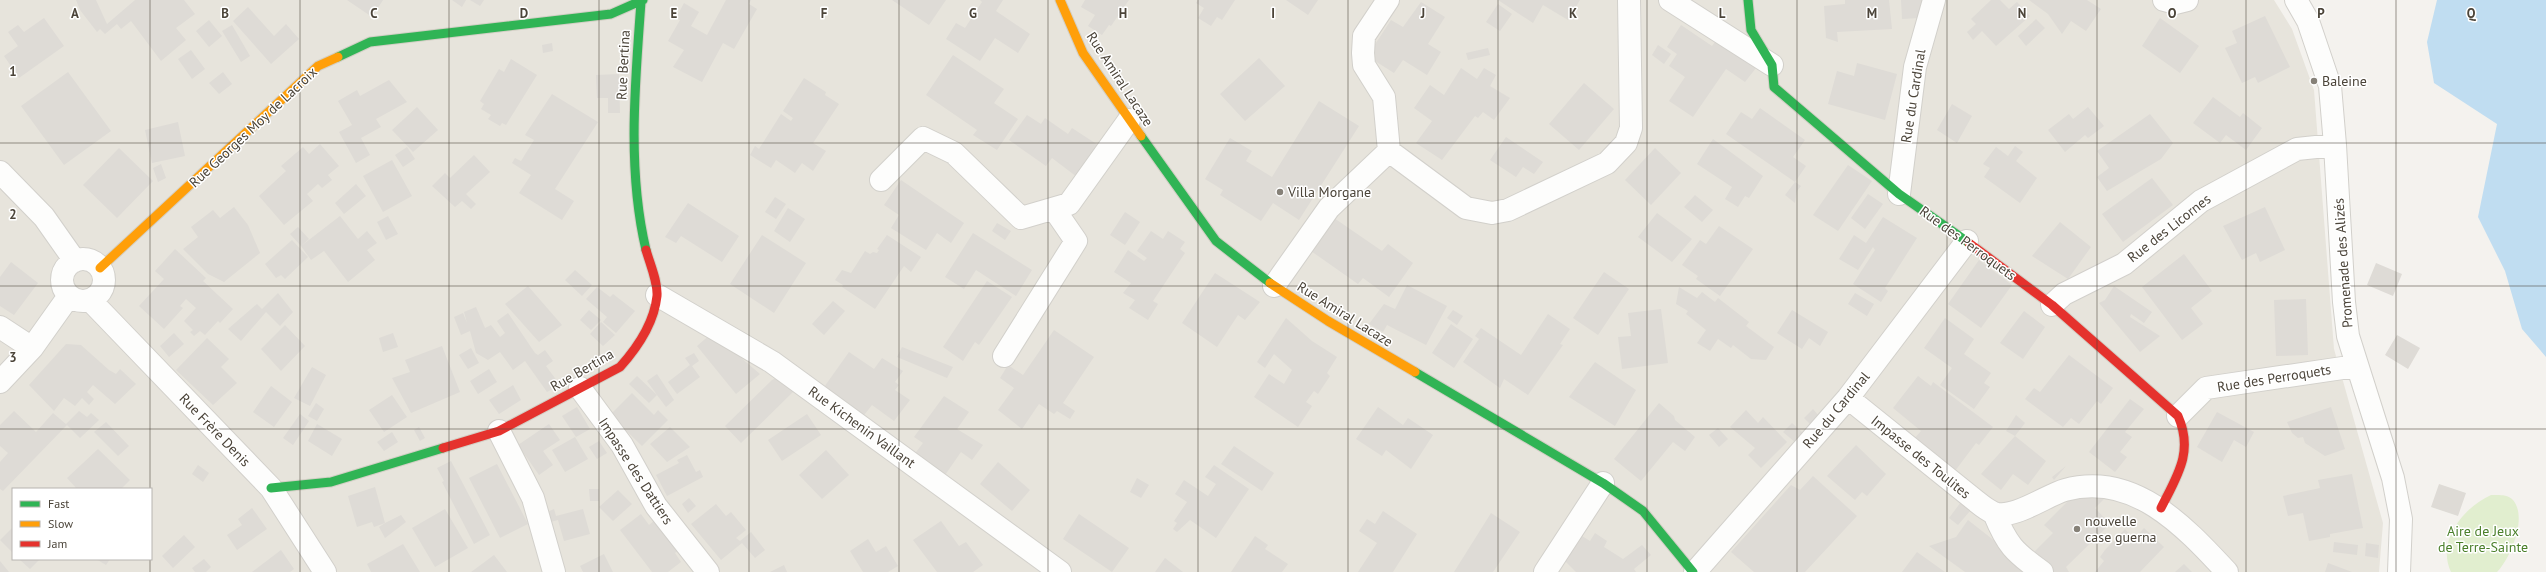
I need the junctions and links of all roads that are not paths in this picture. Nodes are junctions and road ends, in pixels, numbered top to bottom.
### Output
1 (1060, 0) edge
2 (1388, 0) edge
3 (1629, 0) edge
4 (1670, 0) edge
5 (1748, 0) edge
6 (1934, 0) edge
7 (2164, 0) edge
8 (2187, 0) edge
9 (2296, 0) edge
10 (642, 1) edge
11 (1772, 65) junction
12 (1129, 120) junction
13 (2335, 145) junction
14 (1389, 151) junction
15 (0, 172) edge
16 (881, 180) dead end
17 (1899, 194) junction
18 (1054, 209) junction
19 (1967, 241) junction
20 (75, 261) junction
21 (100, 268) junction
22 (1274, 286) junction
23 (657, 295) junction
24 (80, 298) junction
25 (2052, 305) junction
26 (0, 327) edge
27 (32, 348) junction
28 (1004, 356) dead end
29 (2356, 366) junction
30 (0, 382) edge
31 (580, 388) junction
32 (1848, 398) junction
33 (2178, 416) junction
34 (499, 431) junction
35 (1603, 483) junction
36 (271, 488) junction
37 (2161, 508) junction
38 (1994, 513) junction
39 (325, 572) edge
40 (554, 572) edge
41 (708, 572) edge
42 (1060, 572) edge
43 (1545, 572) edge
44 (1694, 572) edge
45 (2042, 572) edge
46 (2227, 572) edge
47 (2399, 572) edge

1 - 12 street, Rue Amiral Lacaze
2 - 14 street
3 - 14 street
4 - 11 street
5 - 11 street, Rue des Perroquets
6 - 17 street, Rue du Cardinal
7 - 8 street
9 - 13 street, Promenade des Alizés
10 - 21 street, Rue Georges Moy de Lacroix
10 - 23 street, Rue Bertina
11 - 17 street, Rue des Perroquets
12 - 18 street
12 - 22 street, Rue Amiral Lacaze
13 - 25 street, Rue des Licornes
13 - 29 street, Promenade des Alizés
14 - 22 street
15 - 20 street
16 - 18 street
17 - 19 street, Rue des Perroquets
18 - 28 street
19 - 25 street, Rue des Perroquets
19 - 32 street, Rue du Cardinal
20 - 21 street
20 - 24 street
21 - 24 street
22 - 35 street, Rue Amiral Lacaze
23 - 31 street, Rue Bertina
23 - 42 street, Rue Kichenin Vaillant
24 - 27 street
24 - 36 street, Rue Frère Denis
25 - 33 street, Rue des Perroquets
26 - 27 street
27 - 30 street
29 - 33 street, Rue des Perroquets
29 - 47 street, Promenade des Alizés
31 - 34 street, Rue Bertina
31 - 41 street, Impasse des Dattiers
32 - 38 street, Impasse des Toulites
32 - 44 street, Rue du Cardinal
33 - 37 street, Rue des Perroquets
34 - 36 street, Rue Bertina
34 - 40 street
35 - 43 street
35 - 44 street, Rue Amiral Lacaze
36 - 39 street, Rue Frère Denis
37 - 38 street
37 - 46 street
38 - 45 street

